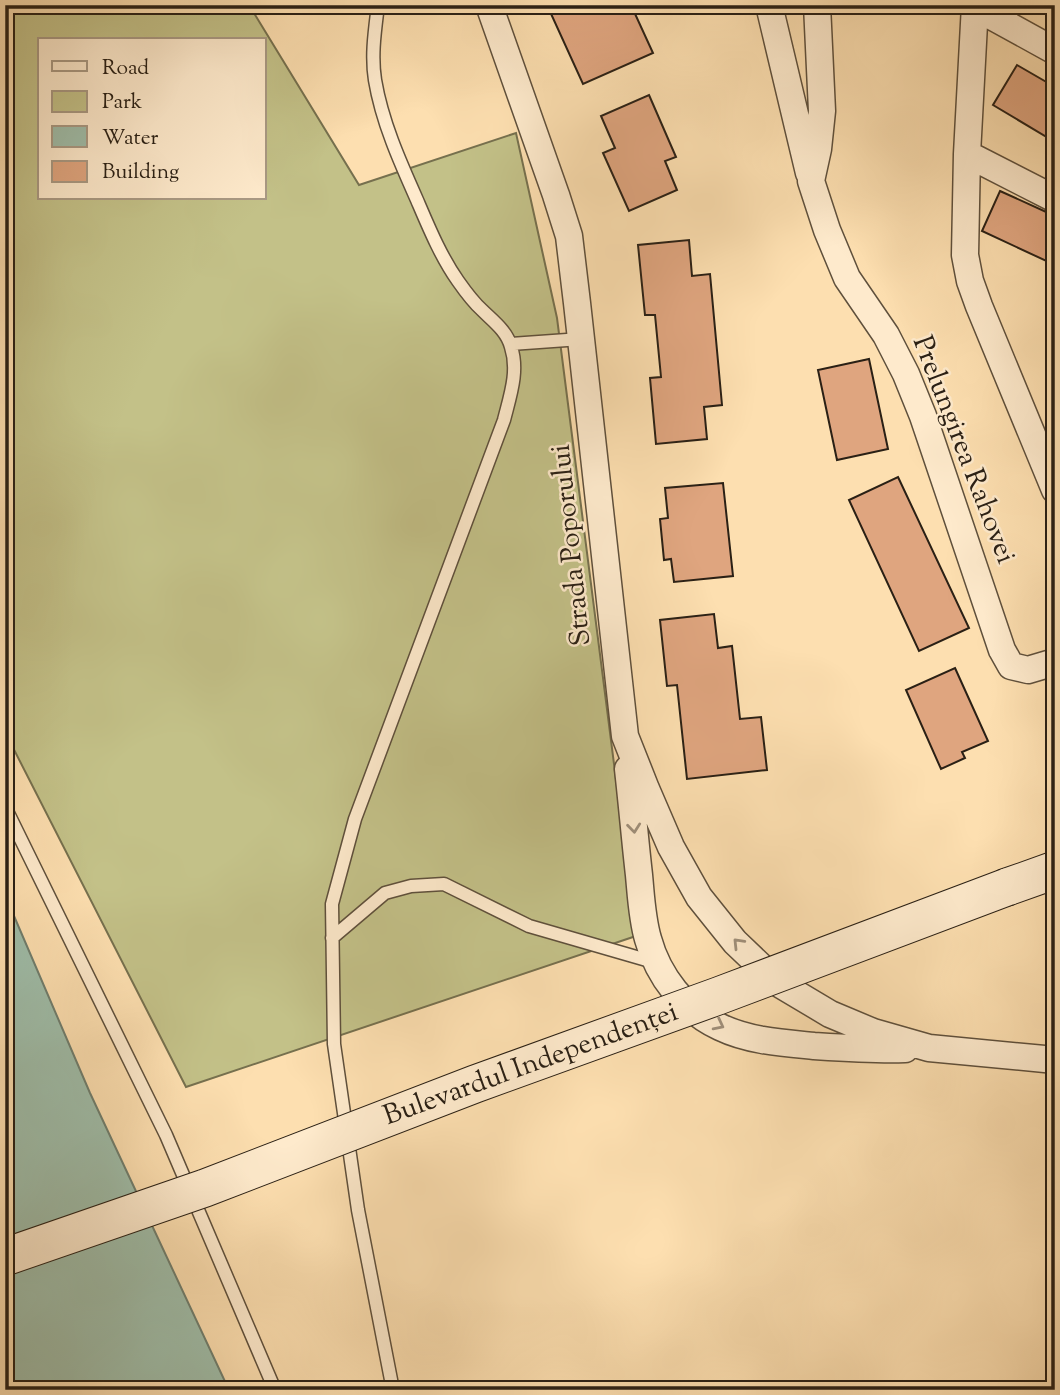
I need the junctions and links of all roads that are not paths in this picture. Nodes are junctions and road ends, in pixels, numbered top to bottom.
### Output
1 (378, 5) edge
2 (489, 5) edge
3 (769, 5) edge
4 (817, 5) edge
5 (975, 6) edge
6 (1055, 51) edge
7 (967, 154) junction
8 (811, 181) junction
9 (1055, 199) edge
10 (581, 339) junction
11 (511, 344) junction
12 (1055, 490) edge
13 (1055, 662) edge
14 (625, 736) junction
15 (5, 807) edge
16 (1055, 870) edge
17 (332, 938) junction
18 (657, 963) junction
19 (929, 1048) junction
20 (1055, 1060) edge
21 (5, 1257) edge
22 (275, 1390) edge
23 (393, 1390) edge

1 - 11 lane
2 - 10 street, Strada Poporului
3 - 8 street, Prelungirea Rahovei
4 - 8 street
5 - 6 street
5 - 7 street
7 - 9 street
7 - 12 street
8 - 13 street, Prelungirea Rahovei
10 - 11 lane
10 - 14 street, Strada Poporului
11 - 17 lane
14 -> 18 street
19 -> 14 street, Strada Poporului
15 - 22 lane
16 - 21 main road, Bulevardul Independenței, bridge
17 - 18 lane
17 - 23 lane
18 -> 19 street
19 - 20 street

